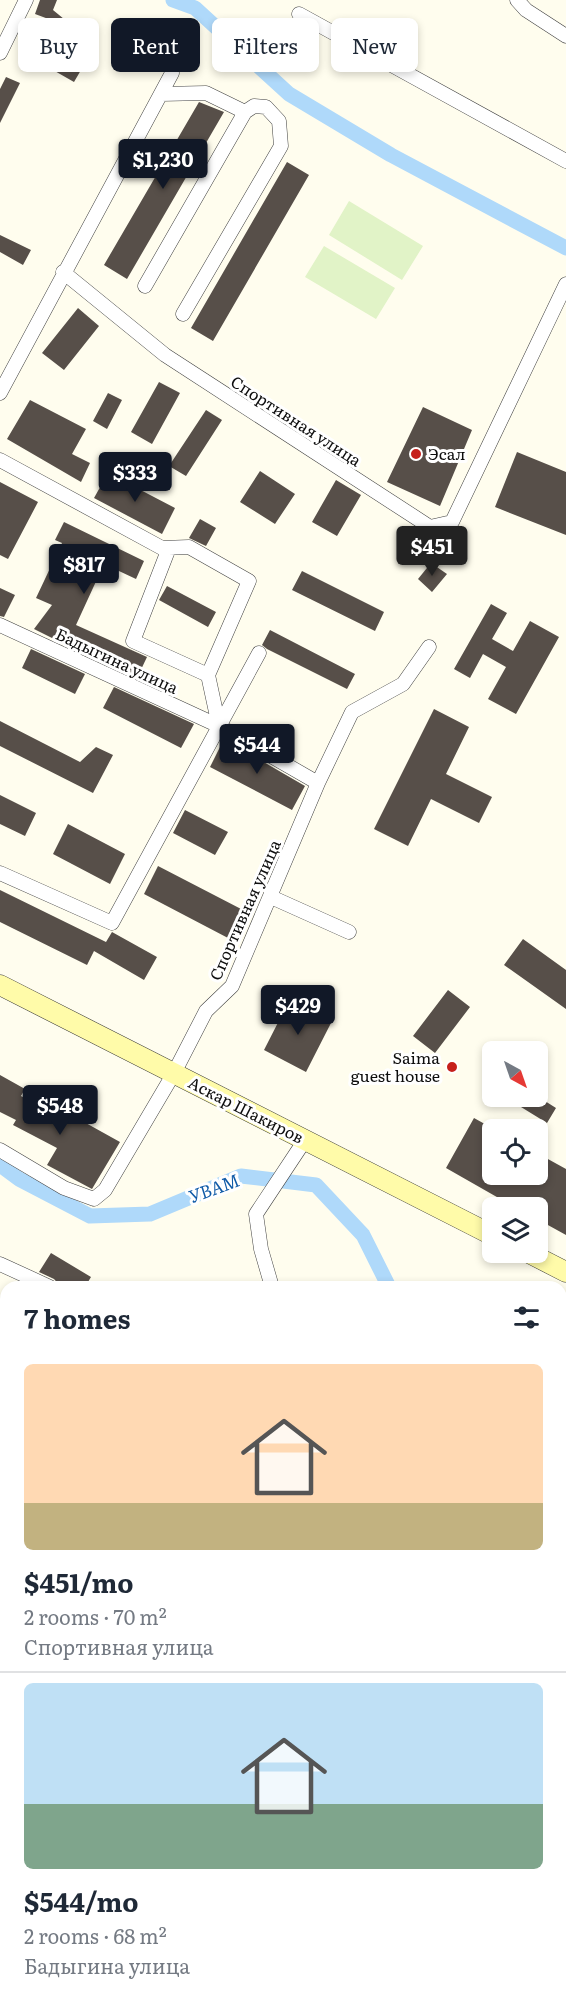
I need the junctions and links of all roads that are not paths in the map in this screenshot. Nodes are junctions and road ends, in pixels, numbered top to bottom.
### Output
1 (26, 0) edge
2 (517, 0) edge
3 (299, 14) dead end
4 (566, 36) edge
5 (0, 53) edge
6 (172, 73) dead end
7 (160, 94) junction
8 (245, 112) junction
9 (566, 161) edge
10 (63, 273) junction
11 (566, 284) edge
12 (145, 286) dead end
13 (183, 314) dead end
14 (0, 393) edge
15 (0, 460) edge
16 (169, 548) junction
17 (0, 625) edge
18 (429, 647) dead end
19 (259, 653) dead end
20 (208, 675) junction
21 (219, 726) junction
22 (318, 783) junction
23 (0, 873) edge
24 (271, 897) junction
25 (349, 932) dead end
26 (0, 985) edge
27 (174, 1073) junction
28 (305, 1140) junction
29 (0, 1150) edge
30 (482, 1230) edge
31 (548, 1263) edge
32 (0, 1264) edge
33 (566, 1272) edge
34 (37, 1281) edge
35 (270, 1281) edge

1 - 5 street
2 - 4 street
3 - 9 street
6 - 7 street
7 - 8 street
7 - 10 street
8 - 12 street
8 - 13 street
10 - 11 street, Спортивная улица
10 - 14 street
15 - 16 street
16 - 20 street
16 - 20 street
17 - 21 street, Бадыгина улица
18 - 22 street, Спортивная улица
19 - 21 street
20 - 21 street
21 - 22 street, Бадыгина улица
21 - 23 street
22 - 24 street, Спортивная улица
24 - 25 street
24 - 27 street, Спортивная улица
26 - 27 main road, Аскар Шакиров
27 - 28 main road, Аскар Шакиров
27 - 29 street, Спортивная улица
28 - 30 main road, Аскар Шакиров
28 - 35 street
31 - 33 main road
32 - 34 street

